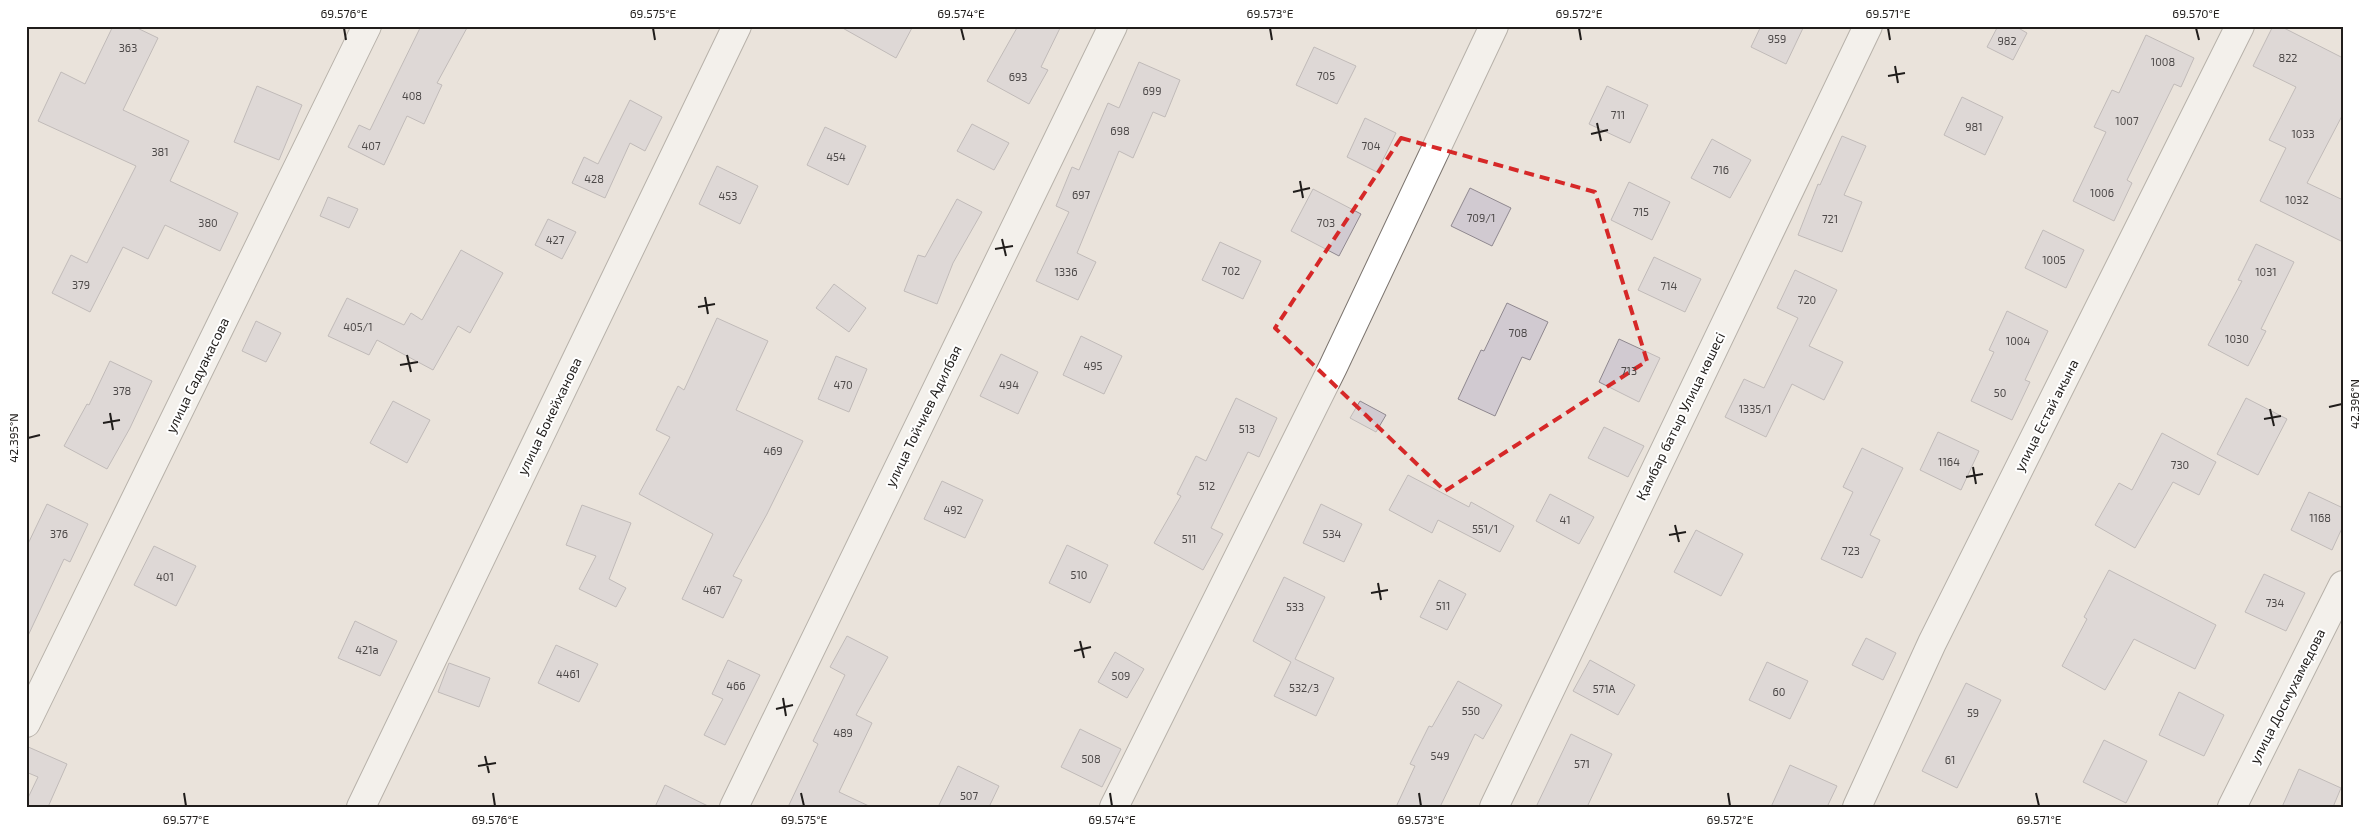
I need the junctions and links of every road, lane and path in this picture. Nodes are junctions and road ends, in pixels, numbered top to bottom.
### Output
1 (367, 26) edge
2 (737, 26) edge
3 (1113, 26) edge
4 (1494, 26) edge
5 (1868, 26) edge
6 (2240, 26) edge
7 (2343, 584) edge
8 (26, 723) edge
9 (361, 807) edge
10 (734, 807) edge
11 (1114, 807) edge
12 (1494, 807) edge
13 (1857, 807) edge
14 (2232, 807) edge

1 - 8 street, улица Садуакасова
2 - 9 street, улица Бокейханова
3 - 10 street, улица Тойчиев Адилбая
4 - 11 street
5 - 12 street, Қамбар батыр Улица көшесі
6 - 13 street, улица Естай акына
7 - 14 street, улица Досмухамедова

